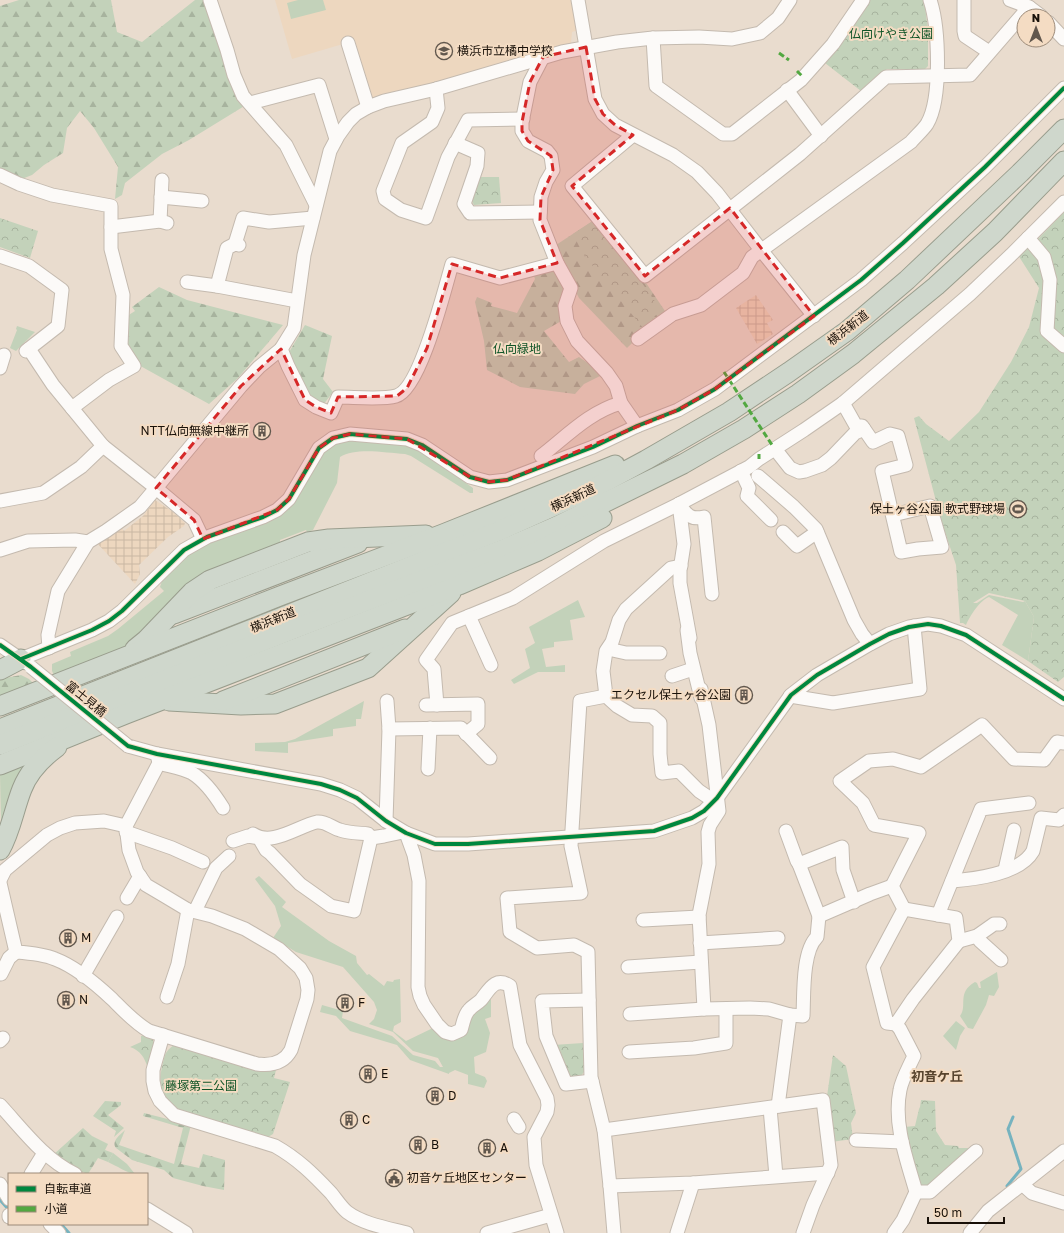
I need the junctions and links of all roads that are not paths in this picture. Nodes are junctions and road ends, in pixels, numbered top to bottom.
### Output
1 (210, 0) edge
2 (578, 0) edge
3 (790, 0) edge
4 (863, 0) edge
5 (930, 0) edge
6 (964, 0) edge
7 (1010, 0) edge
8 (1030, 6) joint
9 (1056, 30) edge
10 (653, 38) junction
11 (1064, 39) edge
12 (348, 43) dead end
13 (586, 47) junction
14 (989, 52) junction
15 (543, 57) junction
16 (937, 76) junction
17 (1064, 88) edge
18 (436, 89) junction
19 (787, 90) junction
20 (250, 104) junction
21 (368, 107) junction
22 (523, 118) junction
23 (1064, 129) edge
24 (633, 135) junction
25 (821, 136) junction
26 (336, 139) junction
27 (456, 144) junction
28 (1064, 162) edge
29 (0, 175) edge
30 (162, 180) dead end
31 (161, 197) junction
32 (202, 201) dead end
33 (1064, 202) edge
34 (730, 208) junction
35 (315, 212) junction
36 (540, 212) junction
37 (111, 227) junction
38 (1028, 238) junction
39 (761, 250) junction
40 (0, 256) edge
41 (557, 263) junction
42 (187, 282) dead end
43 (216, 286) junction
44 (297, 301) junction
45 (814, 316) junction
46 (638, 339) dead end
47 (1064, 346) edge
48 (281, 349) junction
49 (4, 355) edge
50 (0, 368) edge
51 (621, 403) junction
52 (843, 403) junction
53 (72, 408) junction
54 (637, 426) junction
55 (864, 428) junction
56 (744, 429) junction
57 (689, 435) junction
58 (103, 446) junction
59 (775, 449) junction
60 (537, 462) junction
61 (750, 471) junction
62 (156, 488) junction
63 (0, 502) edge
64 (679, 504) junction
65 (893, 515) dead end
66 (771, 520) dead end
67 (783, 532) dead end
68 (817, 532) junction
69 (443, 534) junction
70 (406, 536) junction
71 (372, 538) junction
72 (203, 539) junction
73 (88, 542) junction
74 (0, 550) edge
75 (681, 566) junction
76 (459, 585) junction
77 (712, 594) dead end
78 (437, 606) junction
79 (169, 616) junction
80 (469, 616) junction
81 (415, 625) junction
82 (914, 626) junction
83 (686, 630) dead end
84 (150, 636) junction
85 (870, 644) junction
86 (0, 645) edge
87 (49, 648) junction
88 (608, 649) junction
89 (660, 653) dead end
90 (692, 653) dead end
91 (125, 658) junction
92 (26, 663) junction
93 (0, 664) edge
94 (491, 665) dead end
95 (693, 669) junction
96 (0, 670) edge
97 (672, 676) dead end
98 (701, 689) dead end
99 (606, 696) junction
100 (790, 696) junction
101 (1064, 699) edge
102 (163, 700) junction
103 (387, 701) dead end
104 (186, 702) junction
105 (214, 704) junction
106 (2, 705) edge
107 (430, 728) junction
108 (0, 729) edge
109 (389, 729) junction
110 (81, 732) junction
111 (466, 734) junction
112 (1064, 743) edge
113 (0, 745) edge
114 (490, 758) dead end
115 (158, 759) junction
116 (0, 765) edge
117 (428, 769) dead end
118 (715, 800) junction
119 (1029, 803) dead end
120 (223, 808) dead end
121 (1064, 815) edge
122 (386, 821) junction
123 (126, 829) junction
124 (1014, 830) dead end
125 (786, 831) dead end
126 (405, 832) junction
127 (255, 836) junction
128 (572, 836) junction
129 (371, 838) junction
130 (233, 841) dead end
131 (0, 850) edge
132 (229, 856) dead end
133 (203, 862) dead end
134 (799, 864) junction
135 (1005, 870) junction
136 (140, 876) junction
137 (0, 881) edge
138 (952, 881) junction
139 (892, 886) junction
140 (127, 898) dead end
141 (854, 902) junction
142 (904, 909) junction
143 (192, 911) junction
144 (938, 915) junction
145 (819, 916) junction
146 (117, 917) dead end
147 (699, 917) junction
148 (643, 920) dead end
149 (1000, 924) dead end
150 (5, 930) edge
151 (977, 936) junction
152 (778, 938) dead end
153 (959, 942) junction
154 (700, 943) junction
155 (16, 952) junction
156 (1001, 960) dead end
157 (701, 962) junction
158 (628, 967) dead end
159 (2, 968) edge
160 (83, 976) junction
161 (167, 998) dead end
162 (589, 1000) junction
163 (726, 1009) junction
164 (704, 1010) junction
165 (630, 1014) dead end
166 (790, 1015) junction
167 (896, 1024) junction
168 (163, 1035) junction
169 (629, 1052) dead end
170 (592, 1081) junction
171 (0, 1104) edge
172 (774, 1107) junction
173 (604, 1130) junction
174 (856, 1140) dead end
175 (902, 1142) junction
176 (976, 1151) dead end
177 (1064, 1151) edge
178 (44, 1152) junction
179 (33, 1173) edge
180 (73, 1173) edge
181 (828, 1173) junction
182 (776, 1176) junction
183 (693, 1182) junction
184 (0, 1184) edge
185 (1022, 1184) junction
186 (610, 1186) junction
187 (916, 1192) junction
188 (8, 1197) edge
189 (1064, 1203) edge
190 (148, 1209) edge
191 (551, 1215) junction
192 (51, 1225) edge
193 (59, 1233) edge
194 (186, 1233) edge
195 (407, 1233) edge
196 (487, 1233) edge
197 (556, 1233) edge
198 (614, 1233) edge
199 (677, 1233) edge
200 (803, 1233) edge
201 (894, 1233) edge
202 (970, 1233) edge

1 - 20 street
2 - 13 street
3 - 10 street
4 - 19 street
5 - 16 street
6 - 14 street
7 - 8 street
8 - 14 street
9 - 11 street
10 - 13 street
10 - 19 street
12 - 21 street
13 - 15 street
13 - 24 street
14 - 16 street
15 - 18 street
15 - 22 street
16 - 25 street
16 - 39 street
17 - 45 street
18 - 21 street
18 - 27 street
19 - 25 street
20 - 26 street
20 - 35 street
21 - 26 street
22 - 27 street
22 - 36 street
23 - 57 highway, 横浜新道
24 - 34 street
24 - 34 street
25 - 34 street
26 - 35 street
27 - 36 street
28 - 56 highway, 横浜新道
29 - 37 street
30 - 31 street
31 - 32 street
31 - 37 street
33 - 38 street
34 - 39 street
35 - 43 street
35 - 44 street
36 - 41 street
37 - 53 street
38 - 47 street
38 - 52 street
39 - 45 street
39 - 46 street
40 - 53 street
41 - 48 street
41 - 51 street
42 - 43 street
43 - 44 street
44 - 48 street
45 - 54 street
48 - 62 street
49 - 50 street
51 - 54 street
51 - 60 street
52 - 55 street
52 - 59 street
53 - 58 street
54 - 60 street
55 - 59 street
55 - 65 street
56 - 76 highway
56 - 113 highway, 横浜新道
57 - 69 highway
57 - 108 highway, 横浜新道
58 - 62 street
58 - 63 street
59 - 61 street
60 - 72 street
61 - 64 street
61 - 66 street
61 - 68 street
62 - 72 street
62 - 73 street
64 - 75 street
64 - 77 street
64 - 80 street
67 - 68 street
68 - 85 street
69 - 70 highway
69 - 91 highway
70 - 71 highway
70 - 84 highway
71 - 79 highway
71 - 79 highway
72 - 87 street
73 - 74 street
73 - 87 street
75 - 88 street
75 - 90 street
76 - 78 highway
76 - 102 highway
78 - 81 highway
78 - 104 highway
79 - 84 highway
80 - 94 street
80 - 111 street
81 - 105 highway
81 - 105 highway
82 - 85 street
82 - 100 street
82 - 101 street
83 - 95 street
84 - 91 highway
85 - 100 street
86 - 92 street, 富士見橋
87 - 92 street
88 - 89 street
88 - 99 street
91 - 106 highway
92 - 93 highway
92 - 96 highway
92 - 115 street, 富士見橋, bridge
95 - 97 street
95 - 118 street
98 - 118 street
99 - 118 street
99 - 128 street
100 - 118 street
102 - 104 highway
102 - 110 highway
103 - 109 street
104 - 105 highway
107 - 109 street
107 - 111 street
107 - 117 street
109 - 122 street
110 - 116 highway
110 - 131 highway
111 - 114 street
112 - 139 street
115 - 120 street
115 - 122 street
115 - 123 street
118 - 128 street
118 - 147 street
119 - 138 street
121 - 135 street
122 - 126 street
123 - 133 street
123 - 136 street
123 - 137 street
124 - 135 street
125 - 134 street
126 - 128 street
126 - 129 street
126 - 191 street
127 - 129 street
127 - 129 street
127 - 130 street
128 - 162 street
132 - 143 street
134 - 141 street
134 - 145 street
135 - 138 street
136 - 140 street
136 - 143 street
137 - 150 street
138 - 144 street
139 - 141 street
139 - 142 street
141 - 145 street
142 - 144 street
142 - 167 street
143 - 161 street
143 - 168 street
144 - 153 street
145 - 166 street
146 - 160 street
147 - 148 street
147 - 154 street
149 - 151 street
150 - 155 street
151 - 153 street
151 - 156 street
152 - 154 street
153 - 167 street
154 - 157 street
155 - 159 street
155 - 160 street
157 - 158 street
157 - 164 street
160 - 168 street
162 - 170 street
162 - 170 street
163 - 164 street
163 - 166 street
163 - 169 street
164 - 165 street
166 - 172 street
167 - 175 street
168 - 195 street
170 - 173 street
171 - 178 street
172 - 173 street
172 - 181 street
172 - 182 street
173 - 186 street
174 - 175 street
175 - 187 street
176 - 187 street
177 - 185 street
178 - 179 street
178 - 180 street
181 - 182 street
181 - 200 street
182 - 183 street
183 - 186 street
183 - 199 street
184 - 188 street
185 - 189 street
185 - 202 street
186 - 198 street
187 - 201 street
190 - 194 street
191 - 196 street
191 - 197 street
192 - 193 street

